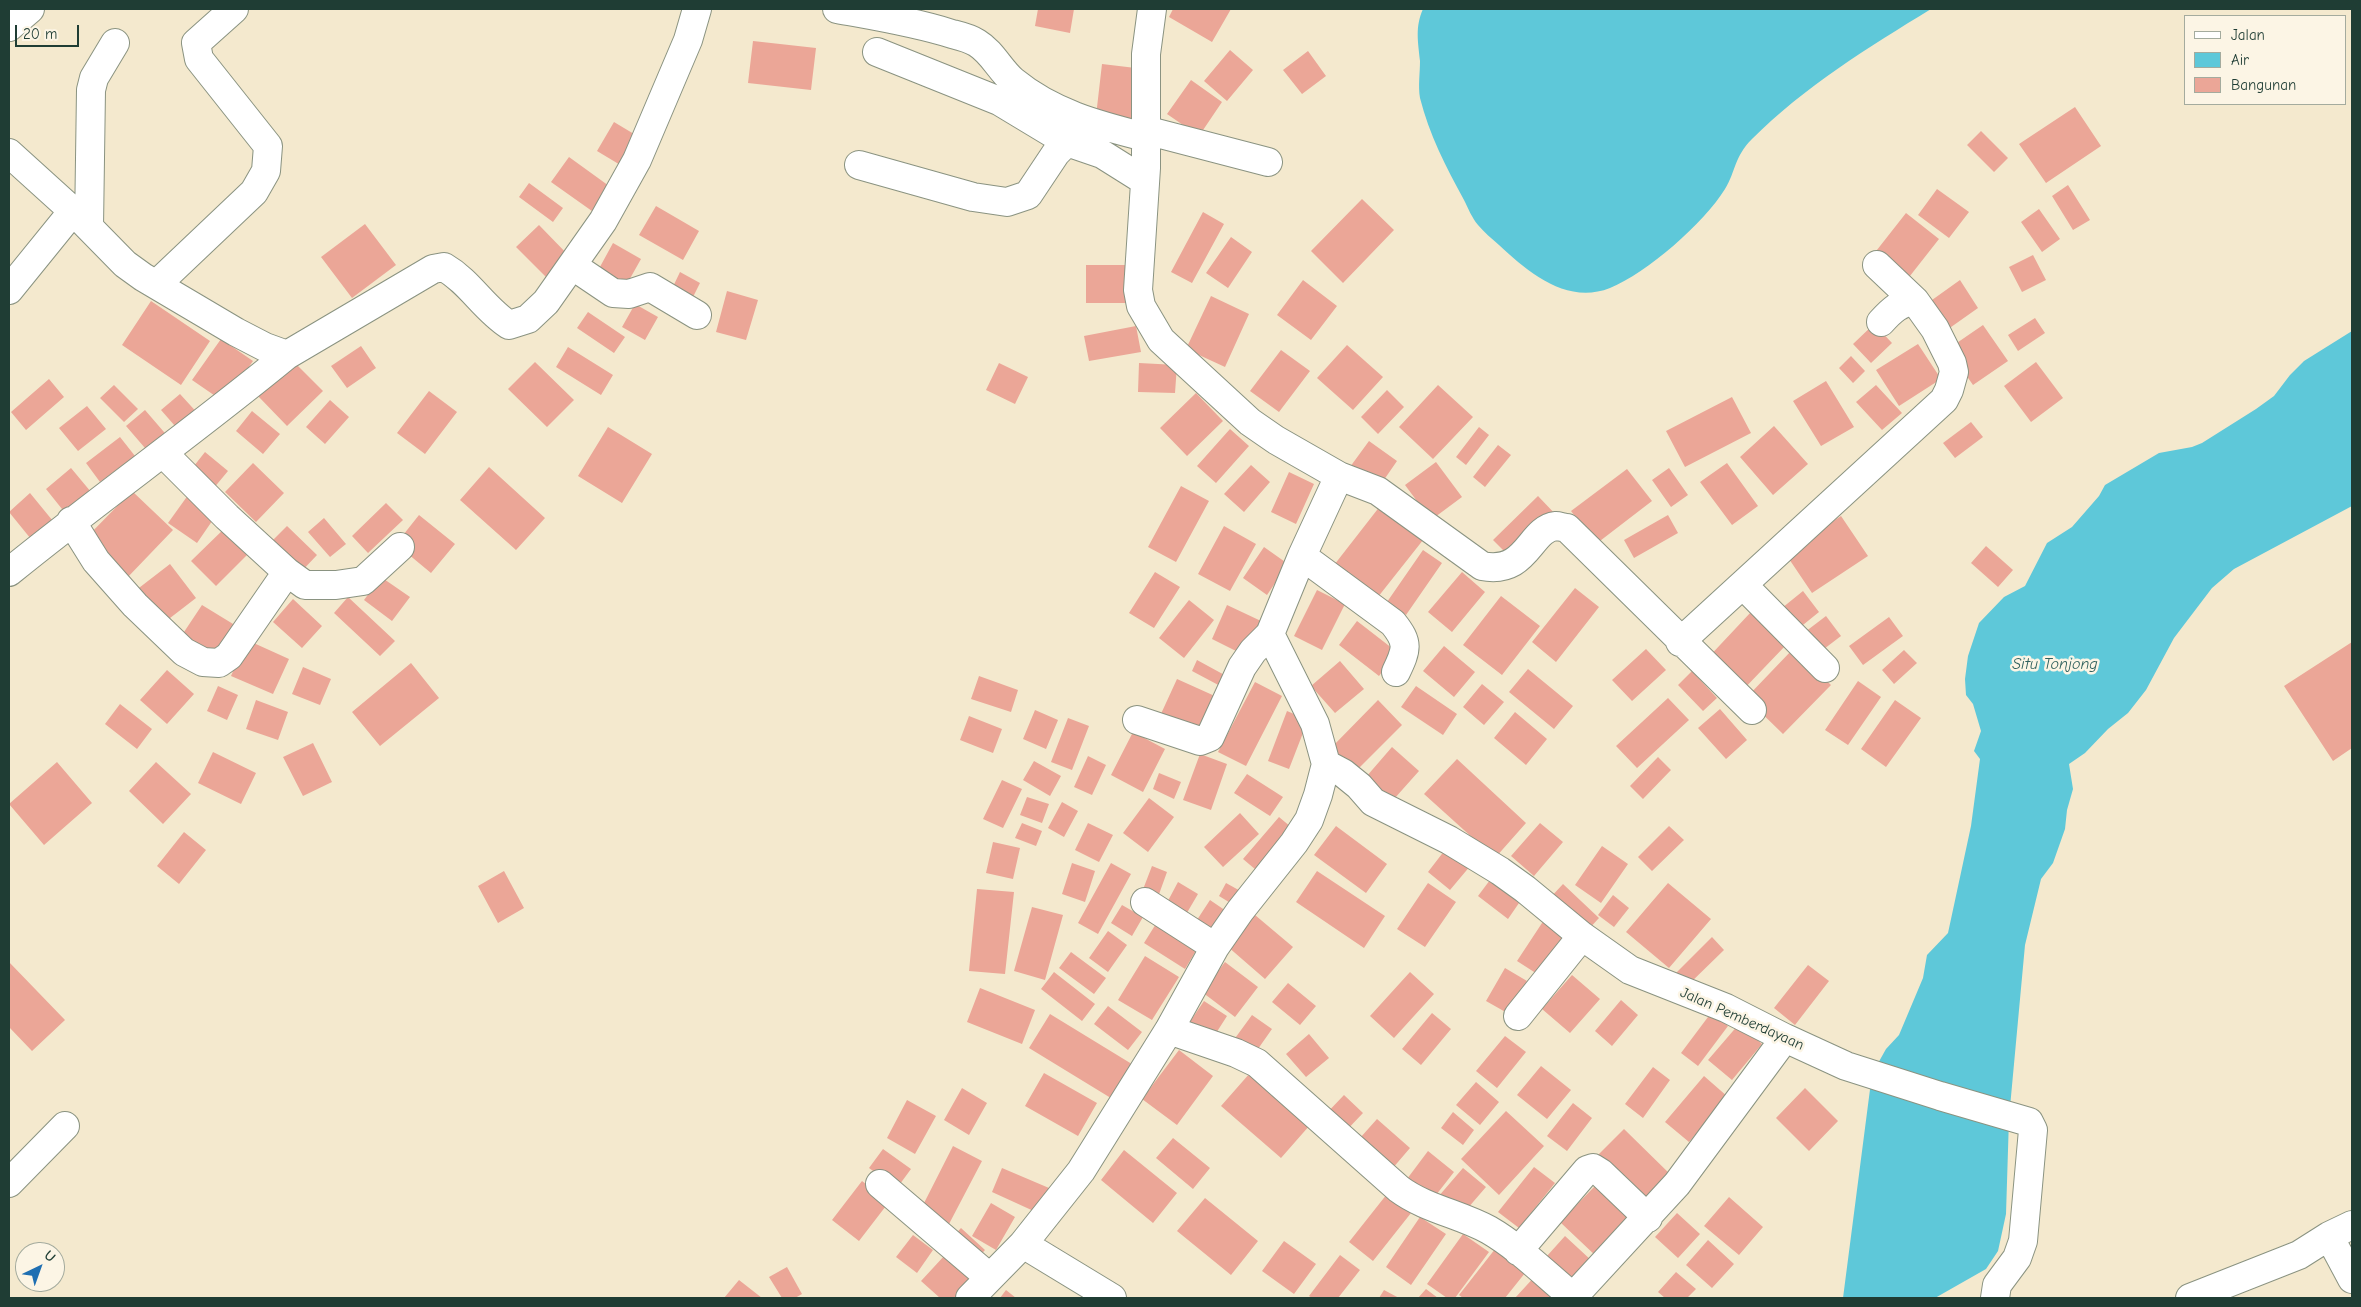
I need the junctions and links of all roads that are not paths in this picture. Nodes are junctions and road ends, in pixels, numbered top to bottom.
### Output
1 (30, 9) edge
2 (234, 9) edge
3 (697, 9) edge
4 (837, 9) edge
5 (1152, 9) edge
6 (9, 27) edge
7 (115, 42) dead end
8 (877, 52) dead end
9 (1145, 134) junction
10 (1067, 142) junction
11 (9, 153) edge
12 (1268, 162) dead end
13 (859, 165) dead end
14 (1145, 181) junction
15 (81, 219) junction
16 (1876, 265) dead end
17 (572, 266) junction
18 (157, 284) junction
19 (9, 290) edge
20 (1915, 301) junction
21 (698, 315) dead end
22 (1881, 322) dead end
23 (287, 355) junction
24 (164, 454) junction
25 (1339, 476) junction
26 (71, 521) junction
27 (400, 547) dead end
28 (1302, 556) junction
29 (9, 572) edge
30 (287, 572) junction
31 (1743, 585) junction
32 (1270, 634) junction
33 (1680, 642) junction
34 (1825, 668) dead end
35 (1396, 672) dead end
36 (1752, 710) dead end
37 (1137, 720) dead end
38 (1326, 764) junction
39 (1145, 902) dead end
40 (1582, 936) junction
41 (1215, 947) junction
42 (1518, 1016) dead end
43 (1169, 1030) junction
44 (1785, 1038) junction
45 (65, 1126) dead end
46 (9, 1183) edge
47 (880, 1184) dead end
48 (1648, 1218) junction
49 (2341, 1230) edge
50 (1024, 1244) junction
51 (1518, 1251) junction
52 (989, 1277) junction
53 (2352, 1279) edge
54 (970, 1298) edge
55 (1112, 1298) edge
56 (1573, 1298) edge
57 (1995, 1298) edge
58 (2190, 1298) edge

1 - 6 street
2 - 18 street
3 - 17 street
4 - 9 street
5 - 9 street
7 - 15 street
8 - 10 street
9 - 12 street
9 - 14 street
10 - 13 street
10 - 14 street
11 - 15 street
14 - 25 street
15 - 18 street
15 - 19 street
16 - 20 street
17 - 21 street
17 - 23 street
18 - 23 street
20 - 22 street
20 - 31 street
23 - 24 street
24 - 26 street
24 - 30 street
25 - 28 street
25 - 33 street
26 - 29 street
26 - 30 street
27 - 30 street
28 - 32 street
28 - 35 street
31 - 33 street
31 - 34 street
32 - 37 street
32 - 38 street
33 - 36 street
38 - 40 street, Jalan Pemberdayaan
38 - 41 street
39 - 41 street
40 - 42 street
40 - 44 street, Jalan Pemberdayaan
41 - 43 street
43 - 50 street
43 - 51 street
44 - 48 street
44 - 57 street, Jalan Pemberdayaan
45 - 46 street
47 - 52 street
48 - 51 street
48 - 56 street
49 - 53 street
49 - 58 street
50 - 52 street
50 - 55 street
51 - 56 street
52 - 54 street

